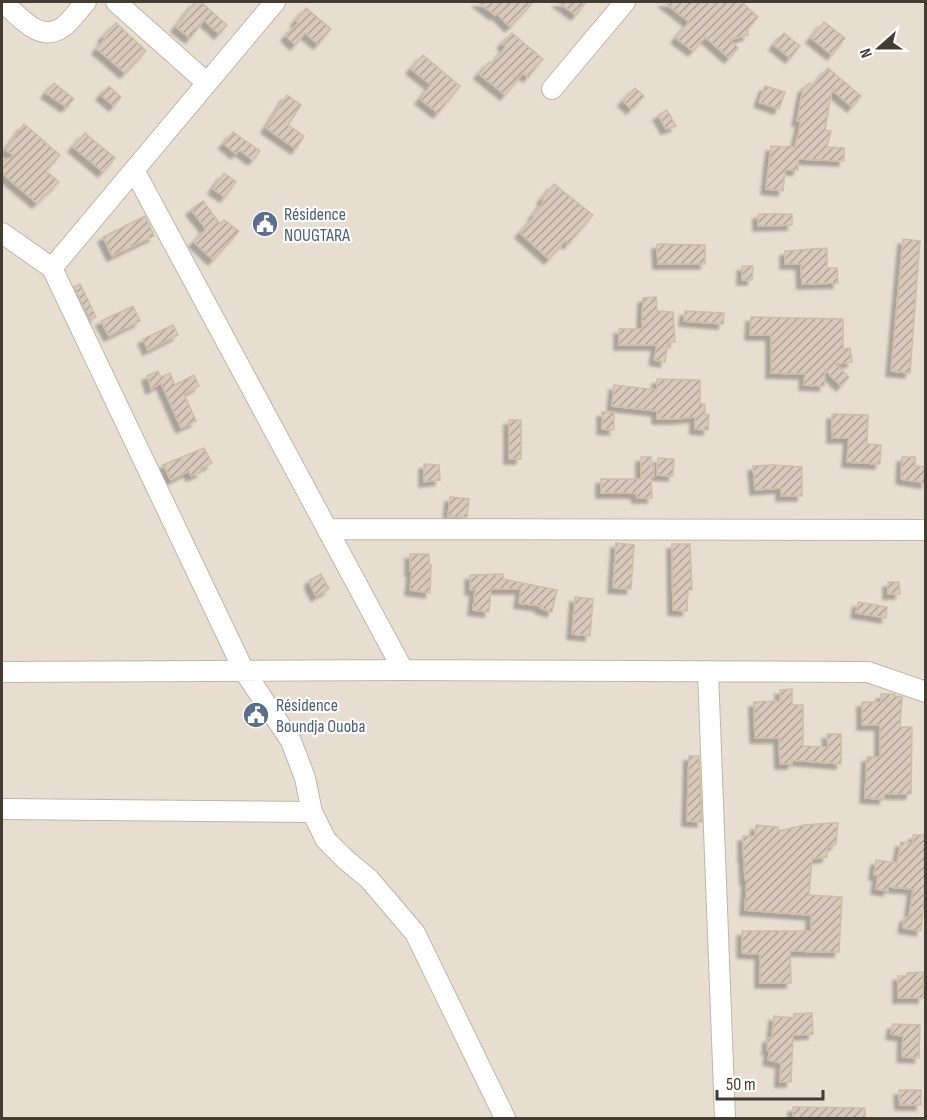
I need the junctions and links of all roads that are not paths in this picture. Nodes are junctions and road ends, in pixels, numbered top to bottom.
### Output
1 (3, 2) edge
2 (86, 2) edge
3 (116, 2) edge
4 (275, 2) edge
5 (624, 2) edge
6 (207, 82) junction
7 (552, 89) dead end
8 (134, 170) junction
9 (2, 233) edge
10 (52, 268) junction
11 (329, 529) junction
12 (926, 530) edge
13 (403, 670) junction
14 (244, 671) junction
15 (2, 672) edge
16 (708, 672) junction
17 (926, 692) edge
18 (2, 809) edge
19 (312, 812) junction
20 (505, 1119) edge
21 (725, 1119) edge

1 - 2 street
3 - 6 street
4 - 6 street
5 - 7 street
6 - 8 street
8 - 10 street
8 - 11 street
9 - 10 street
10 - 14 street
11 - 12 street
11 - 13 street
13 - 14 street
13 - 16 street
14 - 15 street
14 - 19 street
16 - 17 street
16 - 21 street
18 - 19 street
19 - 20 street

